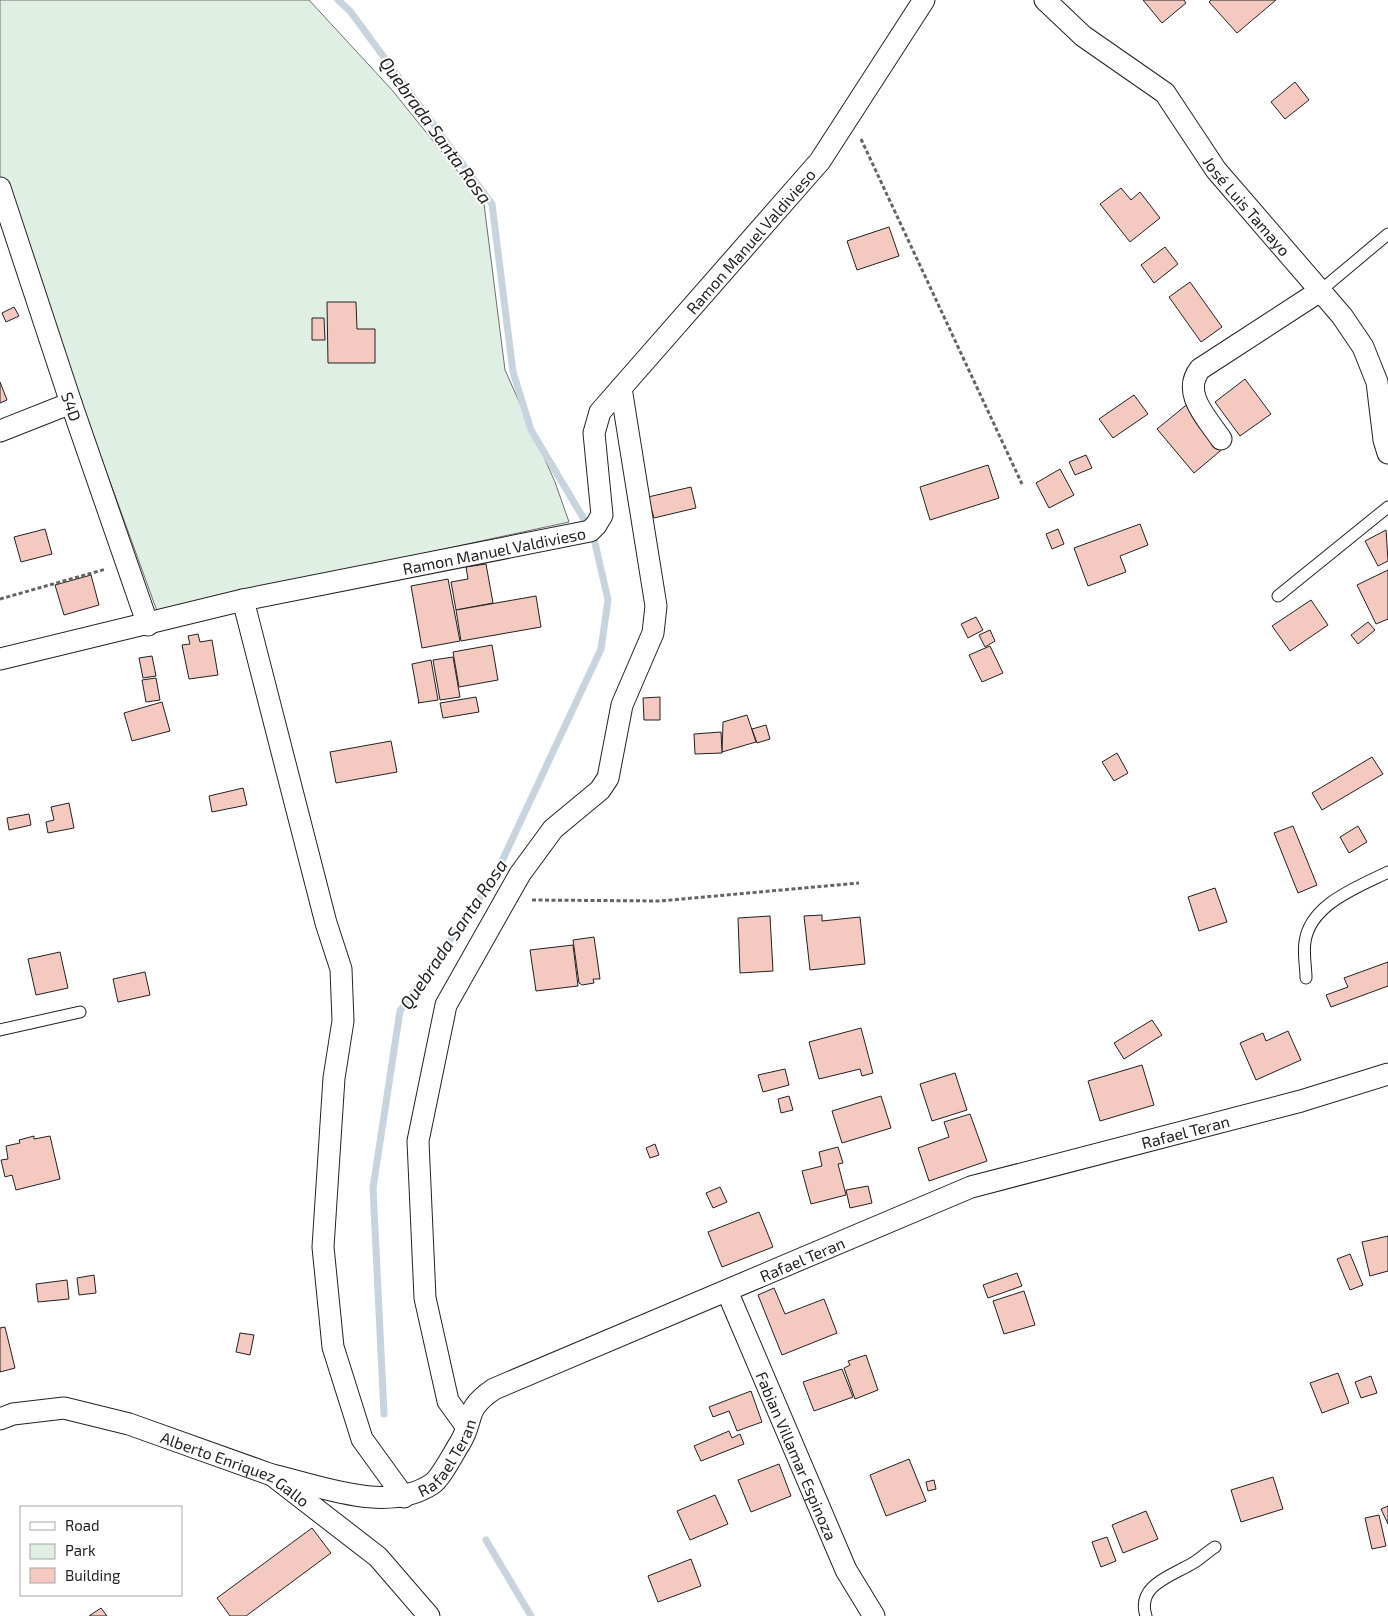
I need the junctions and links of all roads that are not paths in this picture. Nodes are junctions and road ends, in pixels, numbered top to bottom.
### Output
1 (924, 0) edge
2 (1045, 0) edge
3 (0, 188) edge
4 (1388, 234) edge
5 (1320, 291) junction
6 (1383, 381) edge
7 (621, 388) junction
8 (71, 403) junction
9 (0, 431) edge
10 (1221, 439) dead end
11 (1388, 453) edge
12 (1388, 507) edge
13 (1278, 596) dead end
14 (243, 600) junction
15 (148, 625) junction
16 (0, 659) edge
17 (1388, 872) edge
18 (1306, 978) dead end
19 (80, 1012) dead end
20 (0, 1030) edge
21 (1388, 1074) edge
22 (727, 1291) junction
23 (0, 1419) edge
24 (466, 1426) junction
25 (272, 1475) junction
26 (404, 1497) junction
27 (1215, 1547) dead end
28 (429, 1616) edge
29 (874, 1616) edge
30 (1146, 1616) edge

1 - 7 street, Ramon Manuel Valdivieso
2 - 5 street, José Luis Tamayo
3 - 8 street, S4D
4 - 5 lane
5 - 6 street, José Luis Tamayo
5 - 10 street
6 - 11 street, José Luis Tamayo
7 - 14 street, Ramon Manuel Valdivieso
7 - 24 street
8 - 9 street
8 - 15 street, S4D
12 - 13 lane
14 - 15 street, Ramon Manuel Valdivieso
14 - 26 street
15 - 16 street, Ramon Manuel Valdivieso
17 - 18 lane
19 - 20 lane
21 - 22 street, Rafael Teran
22 - 24 street, Rafael Teran
22 - 29 street, Fabian Villamar Espinoza
23 - 25 street, Alberto Enriquez Gallo
24 - 26 street, Rafael Teran
25 - 26 street, Rafael Teran
25 - 28 street, Alberto Enriquez Gallo
27 - 30 lane

